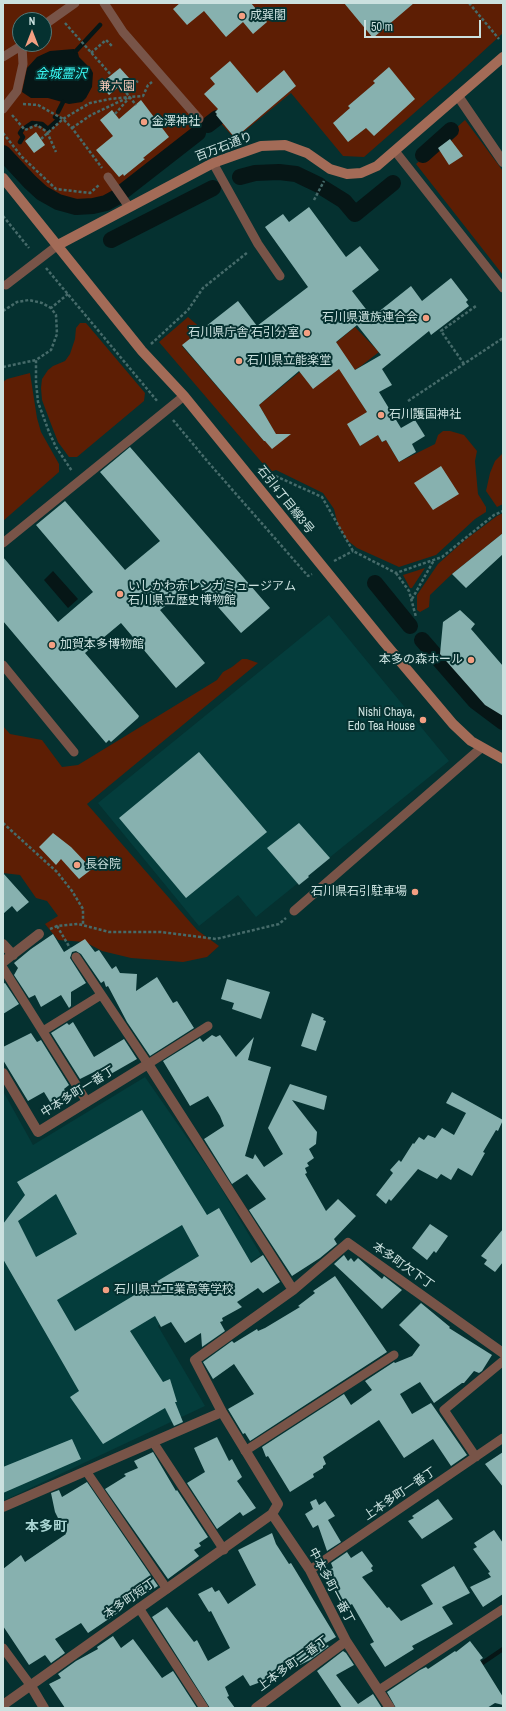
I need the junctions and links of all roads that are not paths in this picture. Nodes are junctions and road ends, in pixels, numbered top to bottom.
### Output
1 (75, 3) edge
2 (104, 3) edge
3 (52, 19) edge
4 (12, 52) edge
5 (23, 52) edge
6 (3, 57) edge
7 (503, 57) edge
8 (458, 96) junction
9 (4, 108) edge
10 (199, 119) dead end
11 (395, 151) junction
12 (503, 162) edge
13 (214, 163) junction
14 (108, 177) road end
15 (3, 178) edge
16 (129, 207) junction
17 (58, 245) junction
18 (280, 276) dead end
19 (6, 284) dead end
20 (503, 288) edge
21 (184, 396) junction
22 (3, 543) edge
23 (3, 665) edge
24 (481, 748) junction
25 (74, 752) dead end
26 (503, 759) edge
27 (294, 911) road end
28 (39, 934) road end
29 (3, 944) edge
30 (13, 956) junction
31 (76, 957) road end
32 (3, 962) edge
33 (3, 968) edge
34 (102, 995) junction
35 (208, 1026) dead end
36 (43, 1031) junction
37 (148, 1064) junction
38 (3, 1073) edge
39 (87, 1102) junction
40 (293, 1290) junction
41 (503, 1353) edge
42 (394, 1355) dead end
43 (503, 1361) edge
44 (222, 1412) junction
45 (503, 1438) edge
46 (153, 1442) junction
47 (245, 1451) junction
48 (476, 1457) junction
49 (86, 1471) junction
50 (3, 1507) edge
51 (272, 1514) junction
52 (224, 1550) junction
53 (310, 1570) junction
54 (167, 1589) junction
55 (139, 1608) junction
56 (503, 1609) edge
57 (346, 1641) junction
58 (3, 1648) edge
59 (31, 1686) junction
60 (379, 1690) junction
61 (3, 1705) edge
62 (44, 1708) edge
63 (204, 1708) edge
64 (256, 1708) edge
65 (390, 1708) edge

1 - 3 lane
2 - 10 lane
4 - 6 lane
5 - 9 lane
7 - 8 street, 百万石通り
8 - 11 street, 百万石通り
8 - 12 street
11 - 13 street, 百万石通り
11 - 20 lane
13 - 16 street, 百万石通り
13 - 18 lane
14 - 16 lane
15 - 17 street
16 - 17 street, 百万石通り
17 - 19 lane
17 - 21 street, 石引4丁目線3号
21 - 22 lane
21 - 24 street, 石引4丁目線3号
23 - 25 lane
24 - 26 street, 石引4丁目線3号
24 - 27 lane
28 - 30 street
29 - 30 street
30 - 32 street
31 - 34 lane
33 - 36 lane
34 - 36 lane
34 - 37 lane
35 - 37 lane
36 - 39 lane
37 - 39 street, 中本多町一番丁
37 - 40 street
38 - 39 street, 中本多町一番丁
40 - 41 street, 本多町欠下丁
40 - 44 street
42 - 47 lane
43 - 48 lane
44 - 46 street
44 - 47 street
45 - 48 lane, 上本多町一番丁
46 - 49 street
46 - 52 lane
47 - 51 street
48 - 53 lane, 上本多町一番丁
49 - 50 street
49 - 54 lane
51 - 52 street, 本多町短丁
51 - 53 street, 中本多町一番丁
52 - 54 street, 本多町短丁
53 - 57 street, 中本多町一番丁
54 - 55 street, 本多町短丁
55 - 59 street, 本多町短丁
55 - 63 lane
56 - 60 lane
57 - 60 street, 中本多町一番丁
57 - 64 street, 上本多町二番丁
58 - 59 lane
59 - 61 street, 本多町短丁
59 - 62 street
60 - 65 street, 中本多町一番丁

